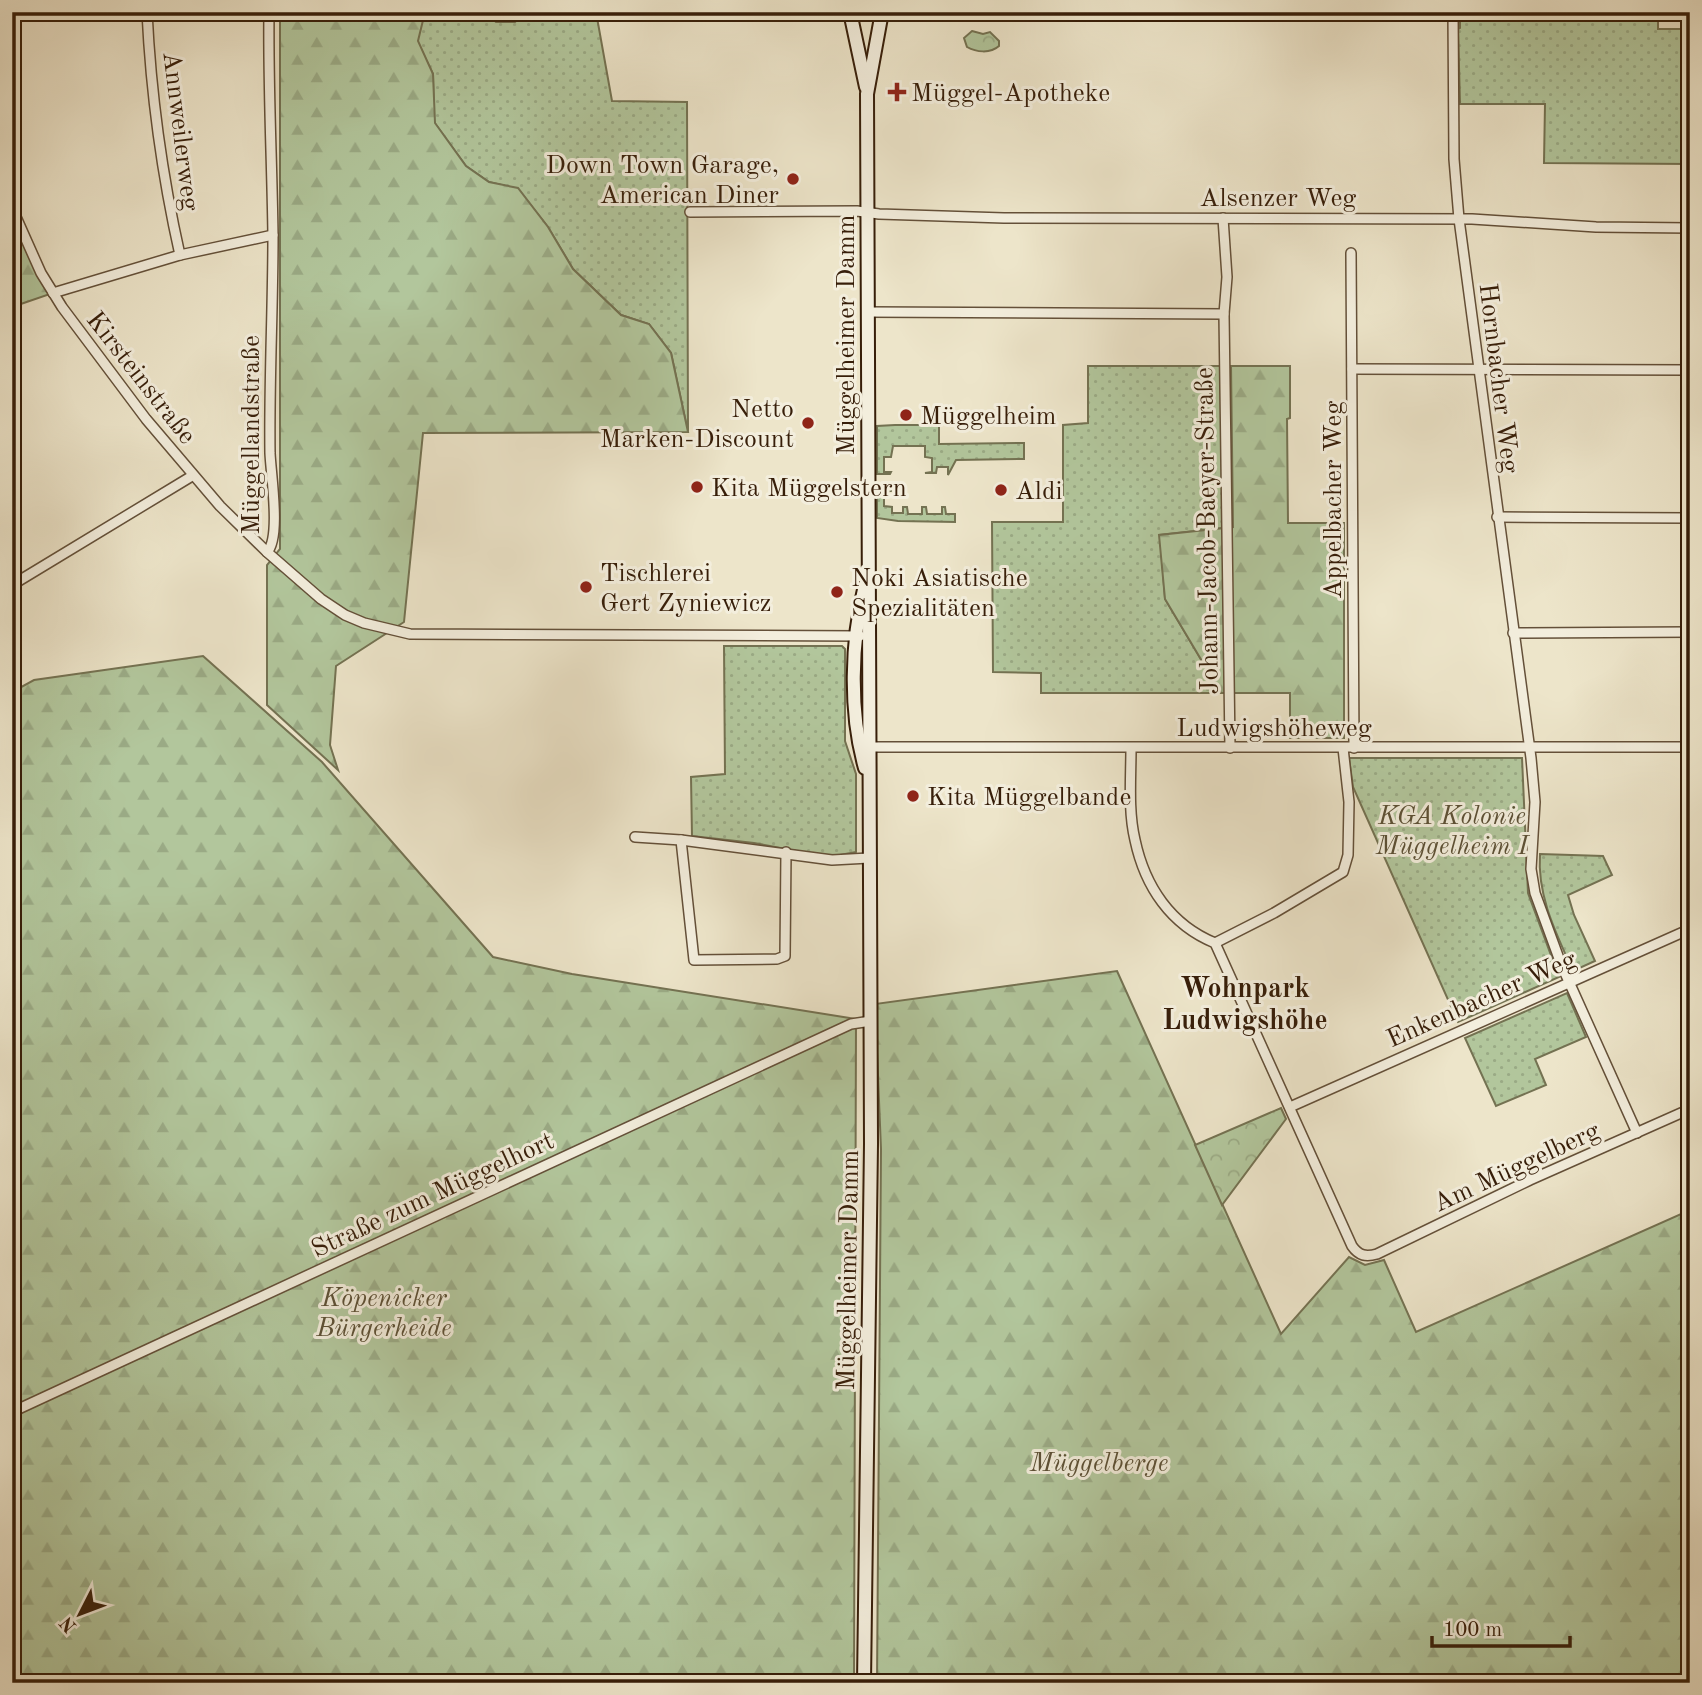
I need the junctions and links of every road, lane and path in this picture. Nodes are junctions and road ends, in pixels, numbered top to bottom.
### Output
1 (147, 12) edge
2 (270, 12) edge
3 (850, 12) edge
4 (882, 12) edge
5 (1453, 12) edge
6 (867, 94) junction
7 (12, 208) edge
8 (690, 212) dead end
9 (867, 212) junction
10 (1223, 218) junction
11 (1459, 219) junction
12 (1690, 228) edge
13 (273, 235) junction
14 (1351, 253) dead end
15 (180, 256) junction
16 (53, 293) junction
17 (867, 312) junction
18 (1224, 314) junction
19 (1352, 369) junction
20 (1478, 370) junction
21 (1690, 370) edge
22 (192, 476) junction
23 (1497, 517) junction
24 (1690, 518) edge
25 (267, 552) junction
26 (12, 585) edge
27 (1690, 632) edge
28 (1513, 633) junction
29 (862, 636) junction
30 (864, 747) junction
31 (1354, 747) junction
32 (1690, 747) edge
33 (1131, 748) junction
34 (1230, 748) junction
35 (1343, 748) junction
36 (1528, 748) junction
37 (635, 837) dead end
38 (681, 840) junction
39 (786, 852) junction
40 (869, 858) junction
41 (1690, 929) edge
42 (1215, 943) junction
43 (1569, 982) junction
44 (871, 1021) junction
45 (1290, 1107) junction
46 (1690, 1109) edge
47 (1637, 1133) junction
48 (12, 1412) edge
49 (864, 1683) edge

1 - 15 street, Annweilerweg
2 - 13 street, Müggellandstraße
3 - 6 main road
4 - 6 main road
5 - 11 street, Hornbacher Weg
6 - 9 main road, Müggelheimer Damm
7 - 16 street, Kirsteinstraße
8 - 9 street, Alsenzer Weg
9 - 10 street, Alsenzer Weg
9 - 17 main road, Müggelheimer Damm
10 - 11 street, Alsenzer Weg
10 - 18 street, Johann-Jacob-Baeyer-Straße
11 - 12 street, Alsenzer Weg
11 - 20 street, Hornbacher Weg
13 - 15 street
13 - 25 street, Müggellandstraße
14 - 19 street, Appelbacher Weg
15 - 16 street
16 - 22 street, Kirsteinstraße
17 - 18 street
17 - 29 main road, Müggelheimer Damm
18 - 34 street, Johann-Jacob-Baeyer-Straße
19 - 20 street
19 - 31 street, Appelbacher Weg
20 - 21 street
20 - 23 street, Hornbacher Weg
22 - 25 street, Kirsteinstraße
22 - 26 street
23 - 24 street
23 - 28 street, Hornbacher Weg
25 - 29 street, Müggellandstraße
27 - 28 street
28 - 36 street, Hornbacher Weg
29 - 30 main road, Müggelheimer Damm
30 - 33 street, Ludwigshöheweg
30 - 40 main road, Müggelheimer Damm
31 - 35 street, Ludwigshöheweg
31 - 36 street, Ludwigshöheweg
32 - 36 street, Ludwigshöheweg
33 - 34 street, Ludwigshöheweg
33 - 42 street
34 - 35 street, Ludwigshöheweg
35 - 42 street
36 - 43 street, Hornbacher Weg
37 - 38 street
38 - 39 street
38 - 39 street
39 - 40 street
40 - 44 main road, Müggelheimer Damm
41 - 43 street, Enkenbacher Weg
42 - 45 street
43 - 45 street, Enkenbacher Weg
43 - 47 street, Hornbacher Weg
44 - 48 street, Straße zum Müggelhort
44 - 49 main road, Müggelheimer Damm
45 - 47 street, Am Müggelberg
46 - 47 street, Am Müggelberg

